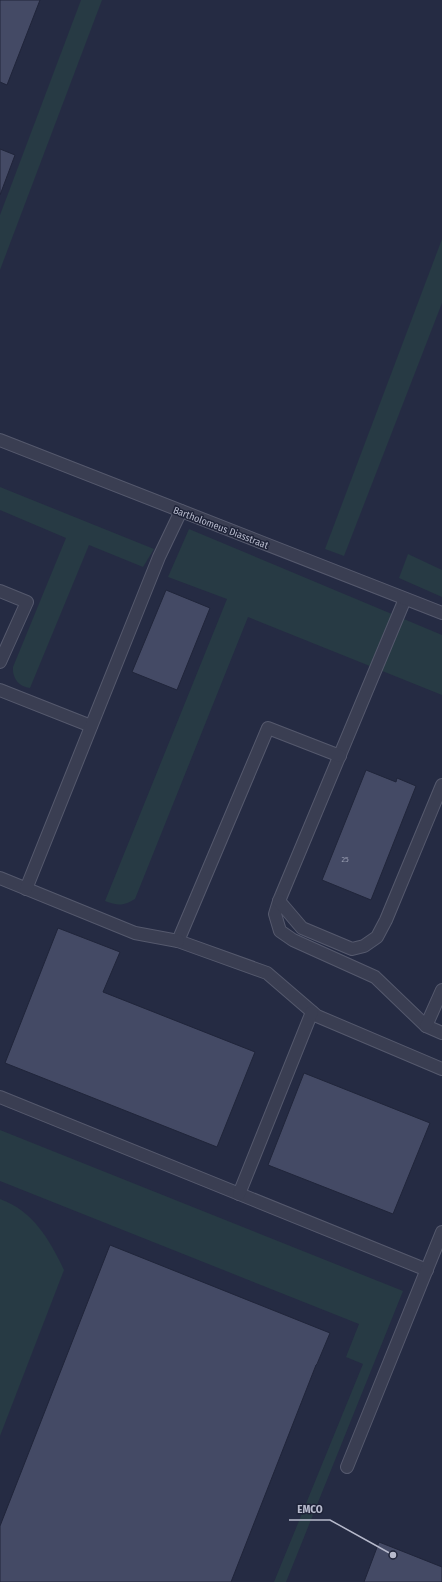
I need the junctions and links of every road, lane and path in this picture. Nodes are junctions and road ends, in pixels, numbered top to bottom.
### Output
1 (0, 440) edge
2 (181, 512) junction
3 (0, 592) edge
4 (405, 599) junction
5 (442, 614) edge
6 (0, 662) edge
7 (0, 690) edge
8 (91, 726) junction
9 (340, 756) junction
10 (442, 785) edge
11 (0, 878) edge
12 (26, 888) junction
13 (279, 901) junction
14 (178, 941) junction
15 (442, 990) edge
16 (312, 1012) junction
17 (426, 1026) junction
18 (442, 1033) edge
19 (442, 1069) edge
20 (0, 1097) edge
21 (239, 1194) junction
22 (442, 1232) edge
23 (427, 1270) junction
24 (347, 1468) dead end

1 - 2 street, Bartholomeus Diasstraat
2 - 4 street, Bartholomeus Diasstraat
2 - 8 street
3 - 6 street
4 - 5 street, Bartholomeus Diasstraat
4 - 9 street
7 - 8 street
8 - 12 street
9 - 13 street
9 - 14 street
10 - 13 street
11 - 12 street
12 - 14 street
13 - 17 street
14 - 16 street
15 - 17 street
16 - 19 street
16 - 21 street
17 - 18 street
20 - 21 street
21 - 23 street
22 - 23 street
23 - 24 street

